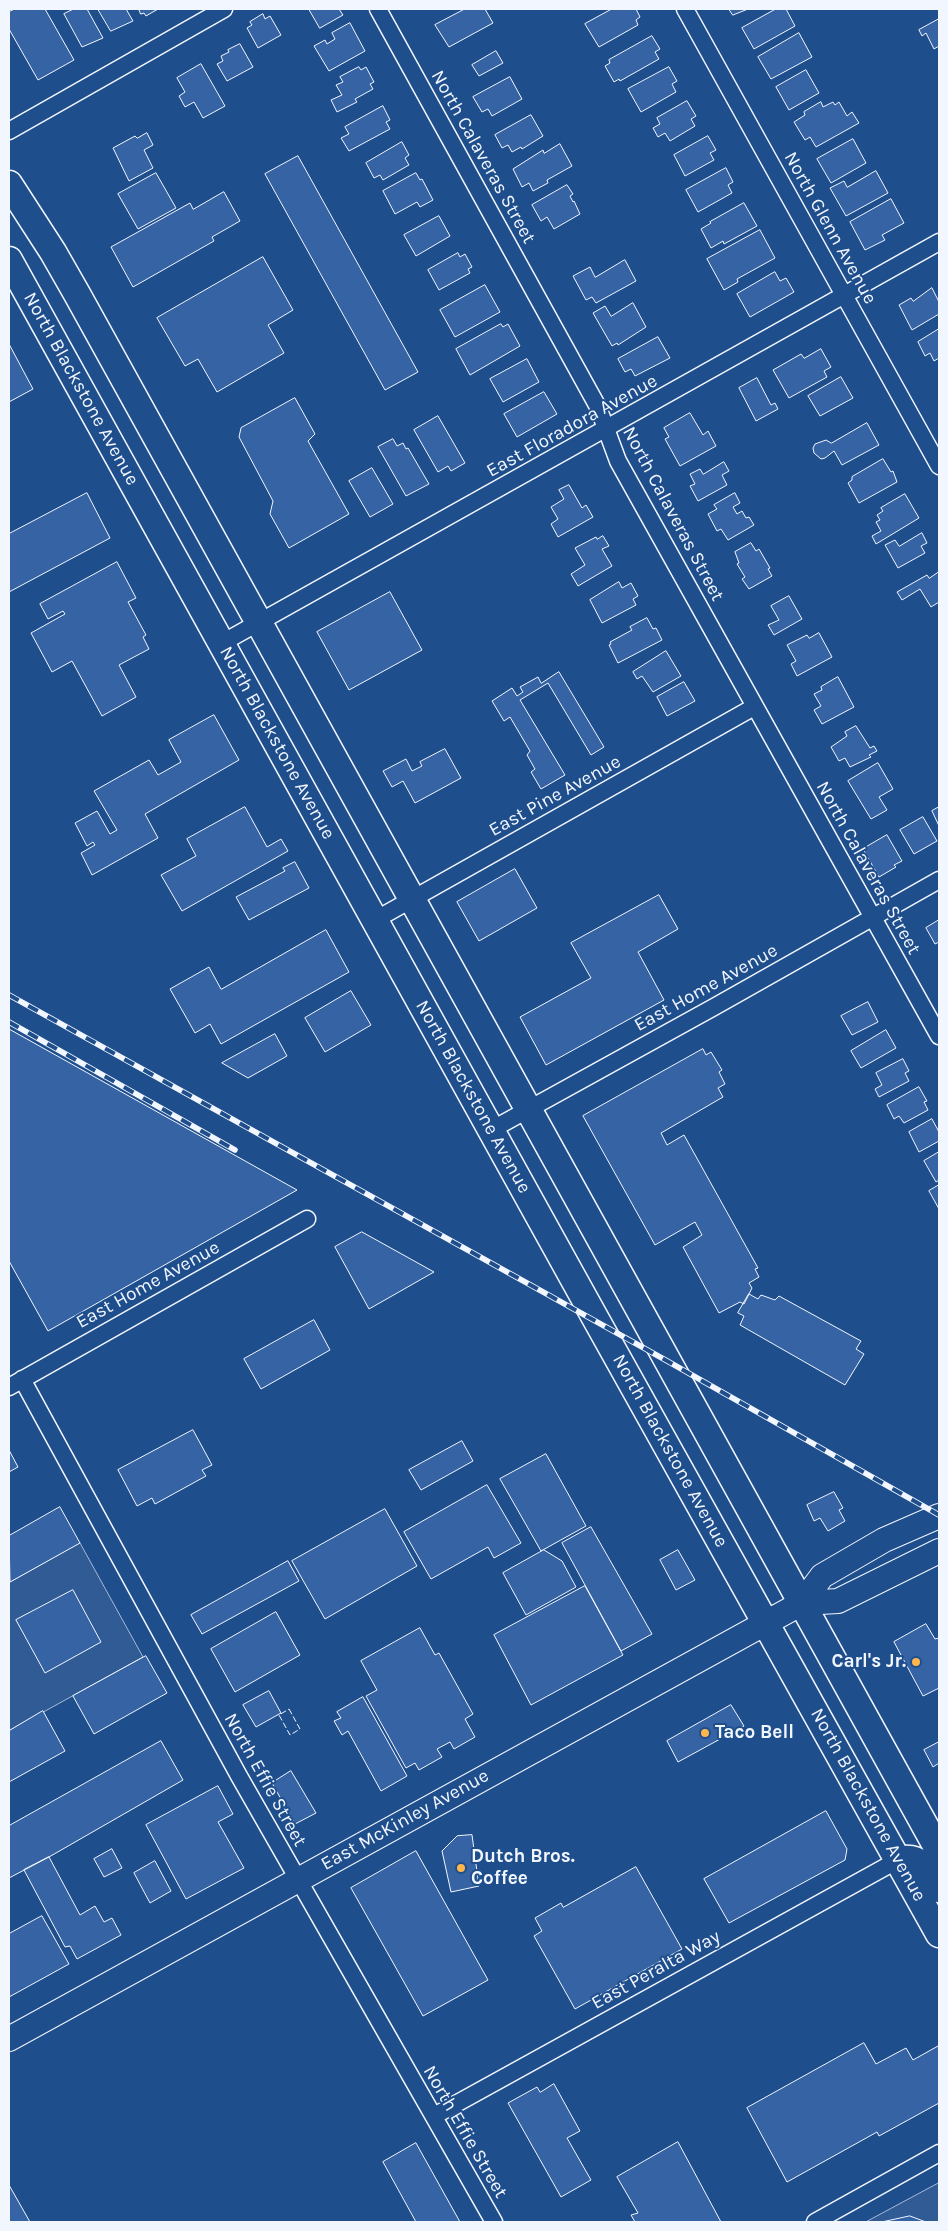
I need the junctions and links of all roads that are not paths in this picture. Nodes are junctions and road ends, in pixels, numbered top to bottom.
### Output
1 (224, 9) edge
2 (378, 9) edge
3 (685, 9) edge
4 (9, 131) edge
5 (9, 184) edge
6 (939, 242) edge
7 (9, 260) edge
8 (845, 296) junction
9 (606, 430) junction
10 (939, 466) edge
11 (259, 624) junction
12 (222, 643) junction
13 (754, 707) junction
14 (939, 880) edge
15 (412, 900) junction
16 (873, 917) junction
17 (375, 920) junction
18 (939, 1036) edge
19 (527, 1109) junction
20 (491, 1130) junction
21 (307, 1219) dead end
22 (16, 1383) edge
23 (939, 1516) edge
24 (939, 1551) edge
25 (802, 1603) junction
26 (766, 1622) junction
27 (939, 1851) edge
28 (898, 1860) junction
29 (298, 1880) junction
30 (939, 1889) edge
31 (936, 1925) edge
32 (9, 2039) edge
33 (434, 2116) junction
34 (939, 2153) edge
35 (494, 2222) edge
36 (815, 2222) edge

1 - 4 street
2 - 9 street, North Calaveras Street
3 - 8 street, North Glenn Avenue
5 - 11 main road
6 - 8 street, East Floradora Avenue
7 - 12 main road, North Blackstone Avenue
8 - 9 street, East Floradora Avenue
8 - 10 street, North Glenn Avenue
9 - 11 street, East Floradora Avenue
9 - 13 street, North Calaveras Street
11 - 12 street, East Floradora Avenue
11 - 15 main road
12 - 17 main road, North Blackstone Avenue
13 - 15 street, East Pine Avenue
13 - 16 street, North Calaveras Street
14 - 16 street, East Home Avenue
15 - 17 street, East Pine Avenue
15 - 19 main road
16 - 18 street, North Calaveras Street
16 - 19 street, East Home Avenue
17 - 20 main road, North Blackstone Avenue
19 - 20 street, East Home Avenue
19 - 25 main road
20 - 26 main road, North Blackstone Avenue
21 - 22 street, East Home Avenue
22 - 29 street, North Effie Street
23 - 25 main road, East McKinley Avenue
24 - 25 main road, East McKinley Avenue
25 - 26 main road, East McKinley Avenue
25 - 27 main road
26 - 28 main road, North Blackstone Avenue
26 - 29 main road, East McKinley Avenue
28 - 30 main road
28 - 31 main road, North Blackstone Avenue
28 - 33 street, East Peralta Way
29 - 32 main road, East McKinley Avenue
29 - 33 street, North Effie Street
33 - 35 street, North Effie Street
34 - 36 street

